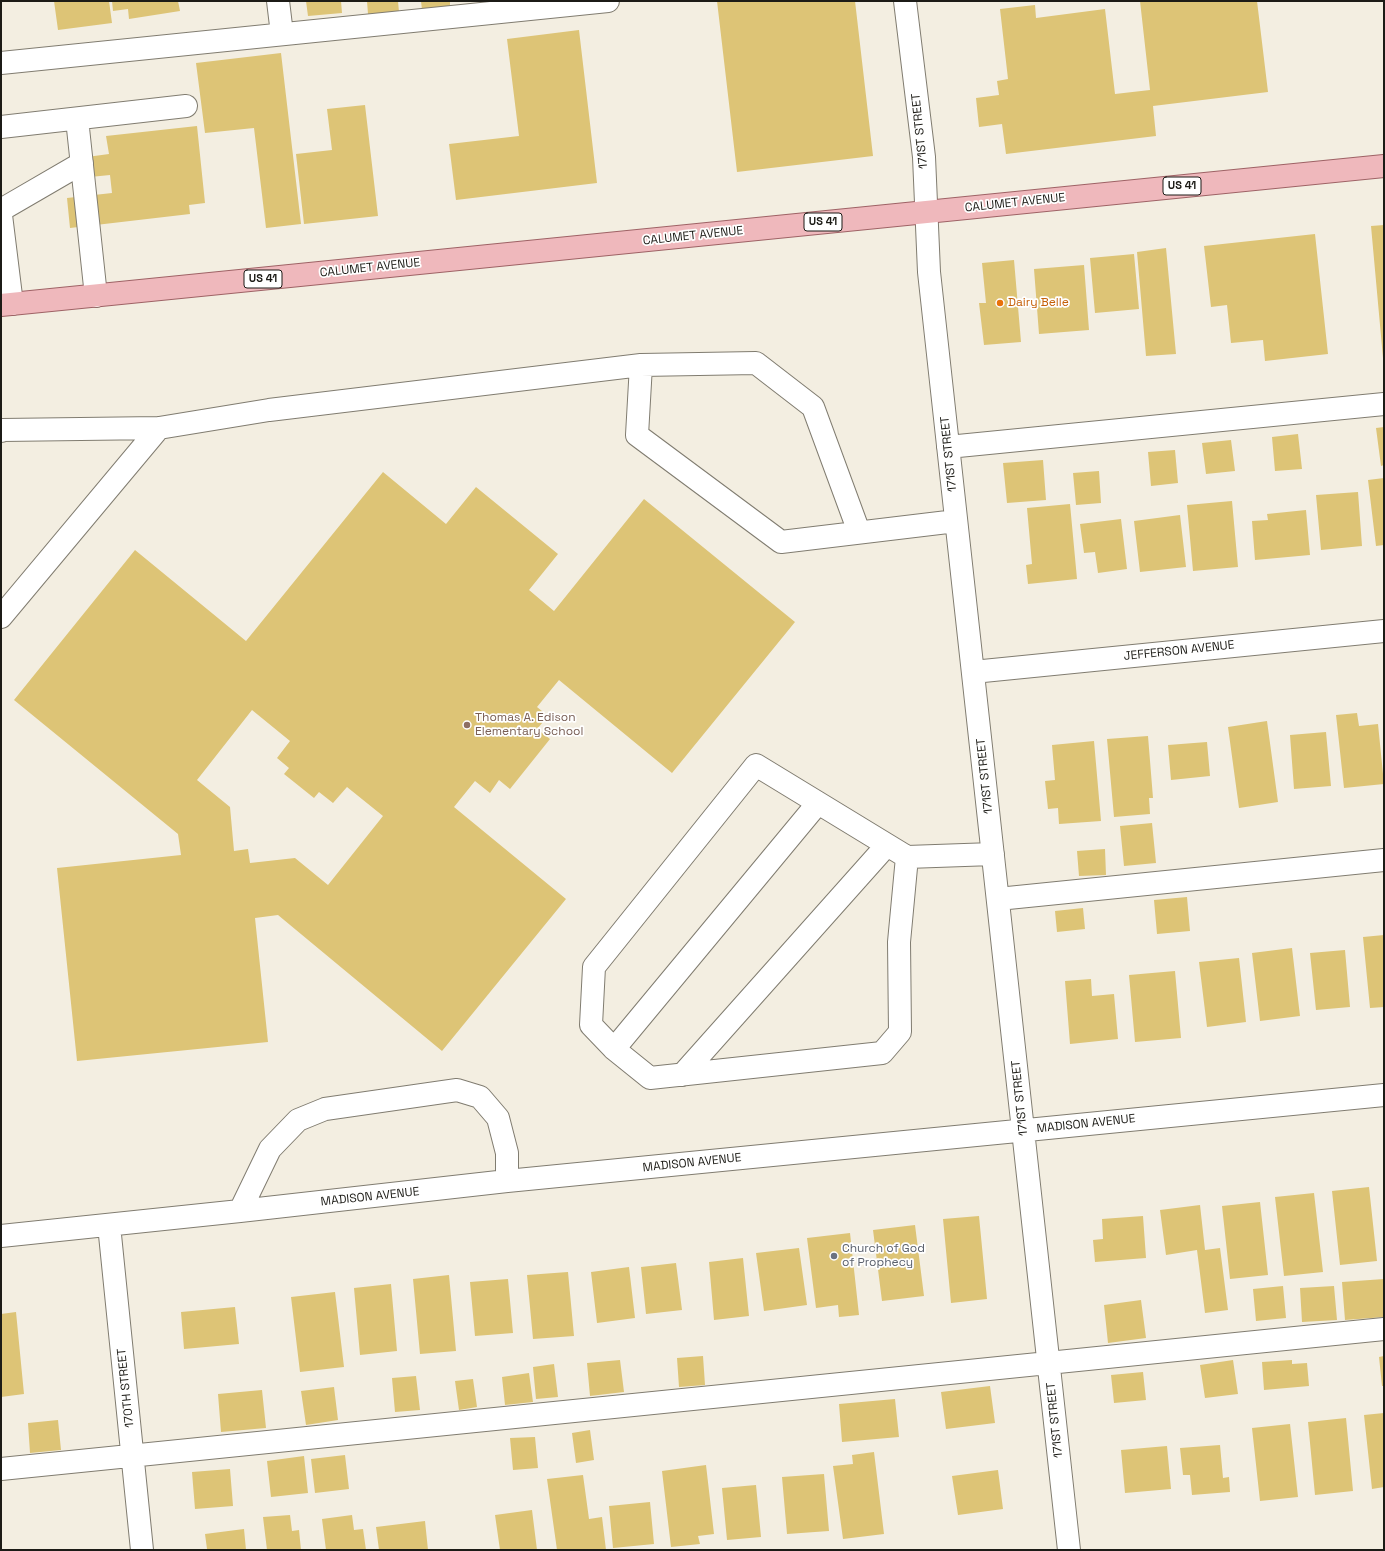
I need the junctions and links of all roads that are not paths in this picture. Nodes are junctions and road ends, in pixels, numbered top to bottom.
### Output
1 (278, 1) edge
2 (608, 1) edge
3 (905, 1) edge
4 (282, 34) junction
5 (1, 63) edge
6 (186, 106) dead end
7 (77, 119) junction
8 (1, 127) edge
9 (82, 163) junction
10 (1384, 166) edge
11 (1, 210) edge
12 (926, 211) junction
13 (1, 215) edge
14 (96, 296) junction
15 (6, 305) edge
16 (641, 365) junction
17 (1384, 404) edge
18 (159, 428) junction
19 (1, 431) edge
20 (948, 447) junction
21 (956, 520) junction
22 (859, 532) junction
23 (1, 617) edge
24 (1384, 631) edge
25 (973, 672) junction
26 (818, 803) junction
27 (887, 844) junction
28 (993, 854) junction
29 (907, 857) junction
30 (1384, 860) edge
31 (998, 899) junction
32 (614, 1049) junction
33 (682, 1075) junction
34 (1384, 1095) edge
35 (1023, 1130) junction
36 (507, 1182) junction
37 (240, 1212) junction
38 (109, 1225) junction
39 (1, 1236) edge
40 (1384, 1329) edge
41 (1049, 1362) junction
42 (133, 1456) junction
43 (1, 1469) edge
44 (142, 1550) edge
45 (1069, 1550) edge

1 - 4 street
2 - 4 street
3 - 12 street, 171ST STREET
4 - 5 street
6 - 7 street
7 - 8 street
7 - 9 street
9 - 11 street
9 - 14 street
10 - 12 main road, CALUMET AVENUE / US 41
12 - 14 main road, CALUMET AVENUE / US 41
12 - 20 street, 171ST STREET
13 - 15 street
14 - 15 main road, CALUMET AVENUE / US 41
16 - 18 street
16 - 22 street
16 - 22 street
17 - 20 street
18 - 19 street
18 - 23 street
20 - 21 street, 171ST STREET
21 - 22 street
21 - 25 street, 171ST STREET
24 - 25 street, JEFFERSON AVENUE
25 - 28 street, 171ST STREET
26 - 27 street
26 - 32 street
26 - 32 street
27 - 29 street
27 - 33 street
28 - 29 street
28 - 31 street, 171ST STREET
29 - 33 street
30 - 31 street
31 - 35 street, 171ST STREET
32 - 33 street
34 - 35 street, MADISON AVENUE
35 - 36 street, MADISON AVENUE
35 - 41 street, 171ST STREET
36 - 37 street, MADISON AVENUE
36 - 37 street
37 - 38 street, MADISON AVENUE
38 - 39 street, MADISON AVENUE
38 - 42 street, 170TH STREET
40 - 41 street
41 - 42 street
41 - 45 street, 171ST STREET
42 - 43 street
42 - 44 street, 170TH STREET

